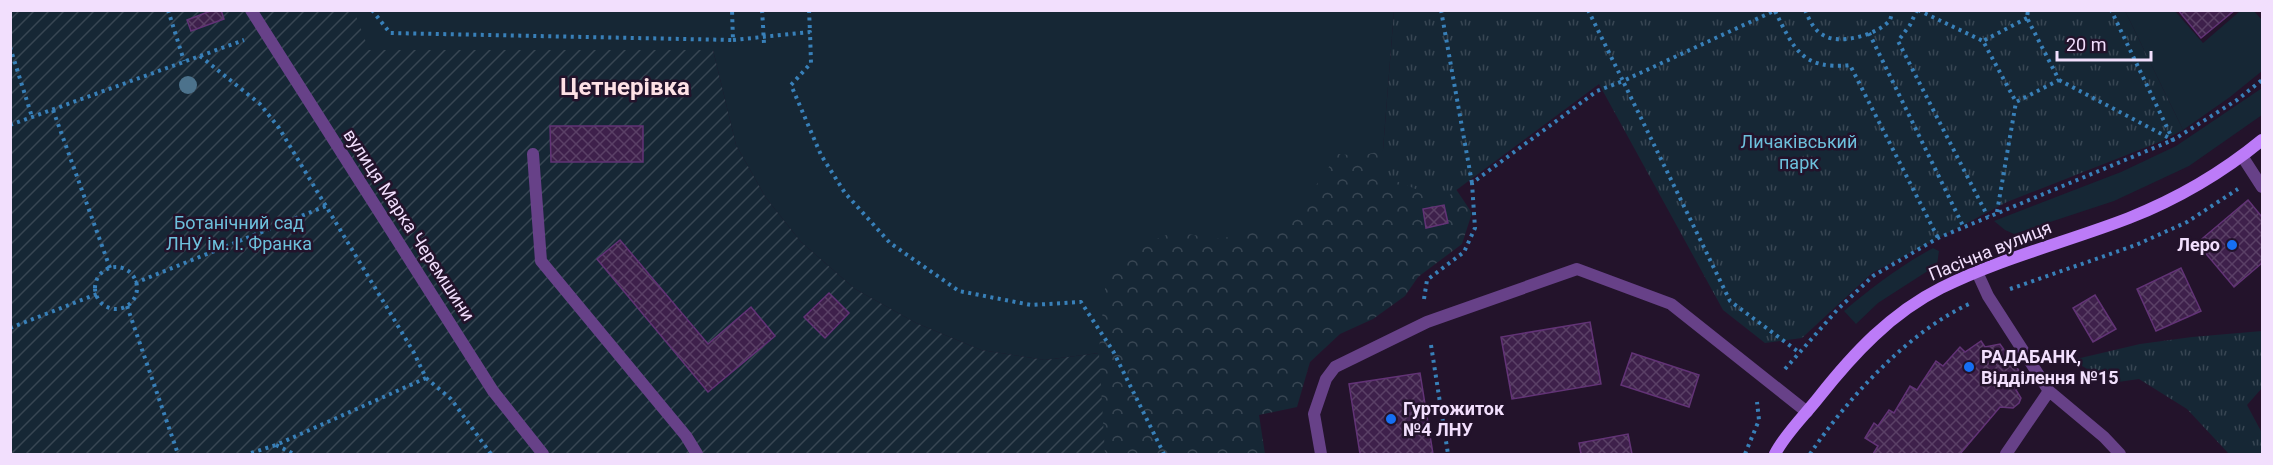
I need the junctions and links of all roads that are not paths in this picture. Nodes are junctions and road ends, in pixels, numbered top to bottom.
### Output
1 (251, 10) edge
2 (2262, 140) edge
3 (533, 154) dead end
4 (2242, 156) junction
5 (2259, 182) edge
6 (1977, 272) junction
7 (2049, 391) junction
8 (1807, 412) junction
9 (543, 454) edge
10 (697, 454) edge
11 (1321, 454) edge
12 (1775, 454) edge
13 (2006, 454) edge
14 (2120, 454) edge

1 - 9 lane, вулиця Марка Черемшини
2 - 4 main road, Пасічна вулиця
3 - 10 lane
4 - 5 lane
4 - 6 main road, Пасічна вулиця
6 - 7 lane
6 - 8 main road, Пасічна вулиця
7 - 13 lane
7 - 14 lane
8 - 11 lane
8 - 12 main road, Пасічна вулиця

